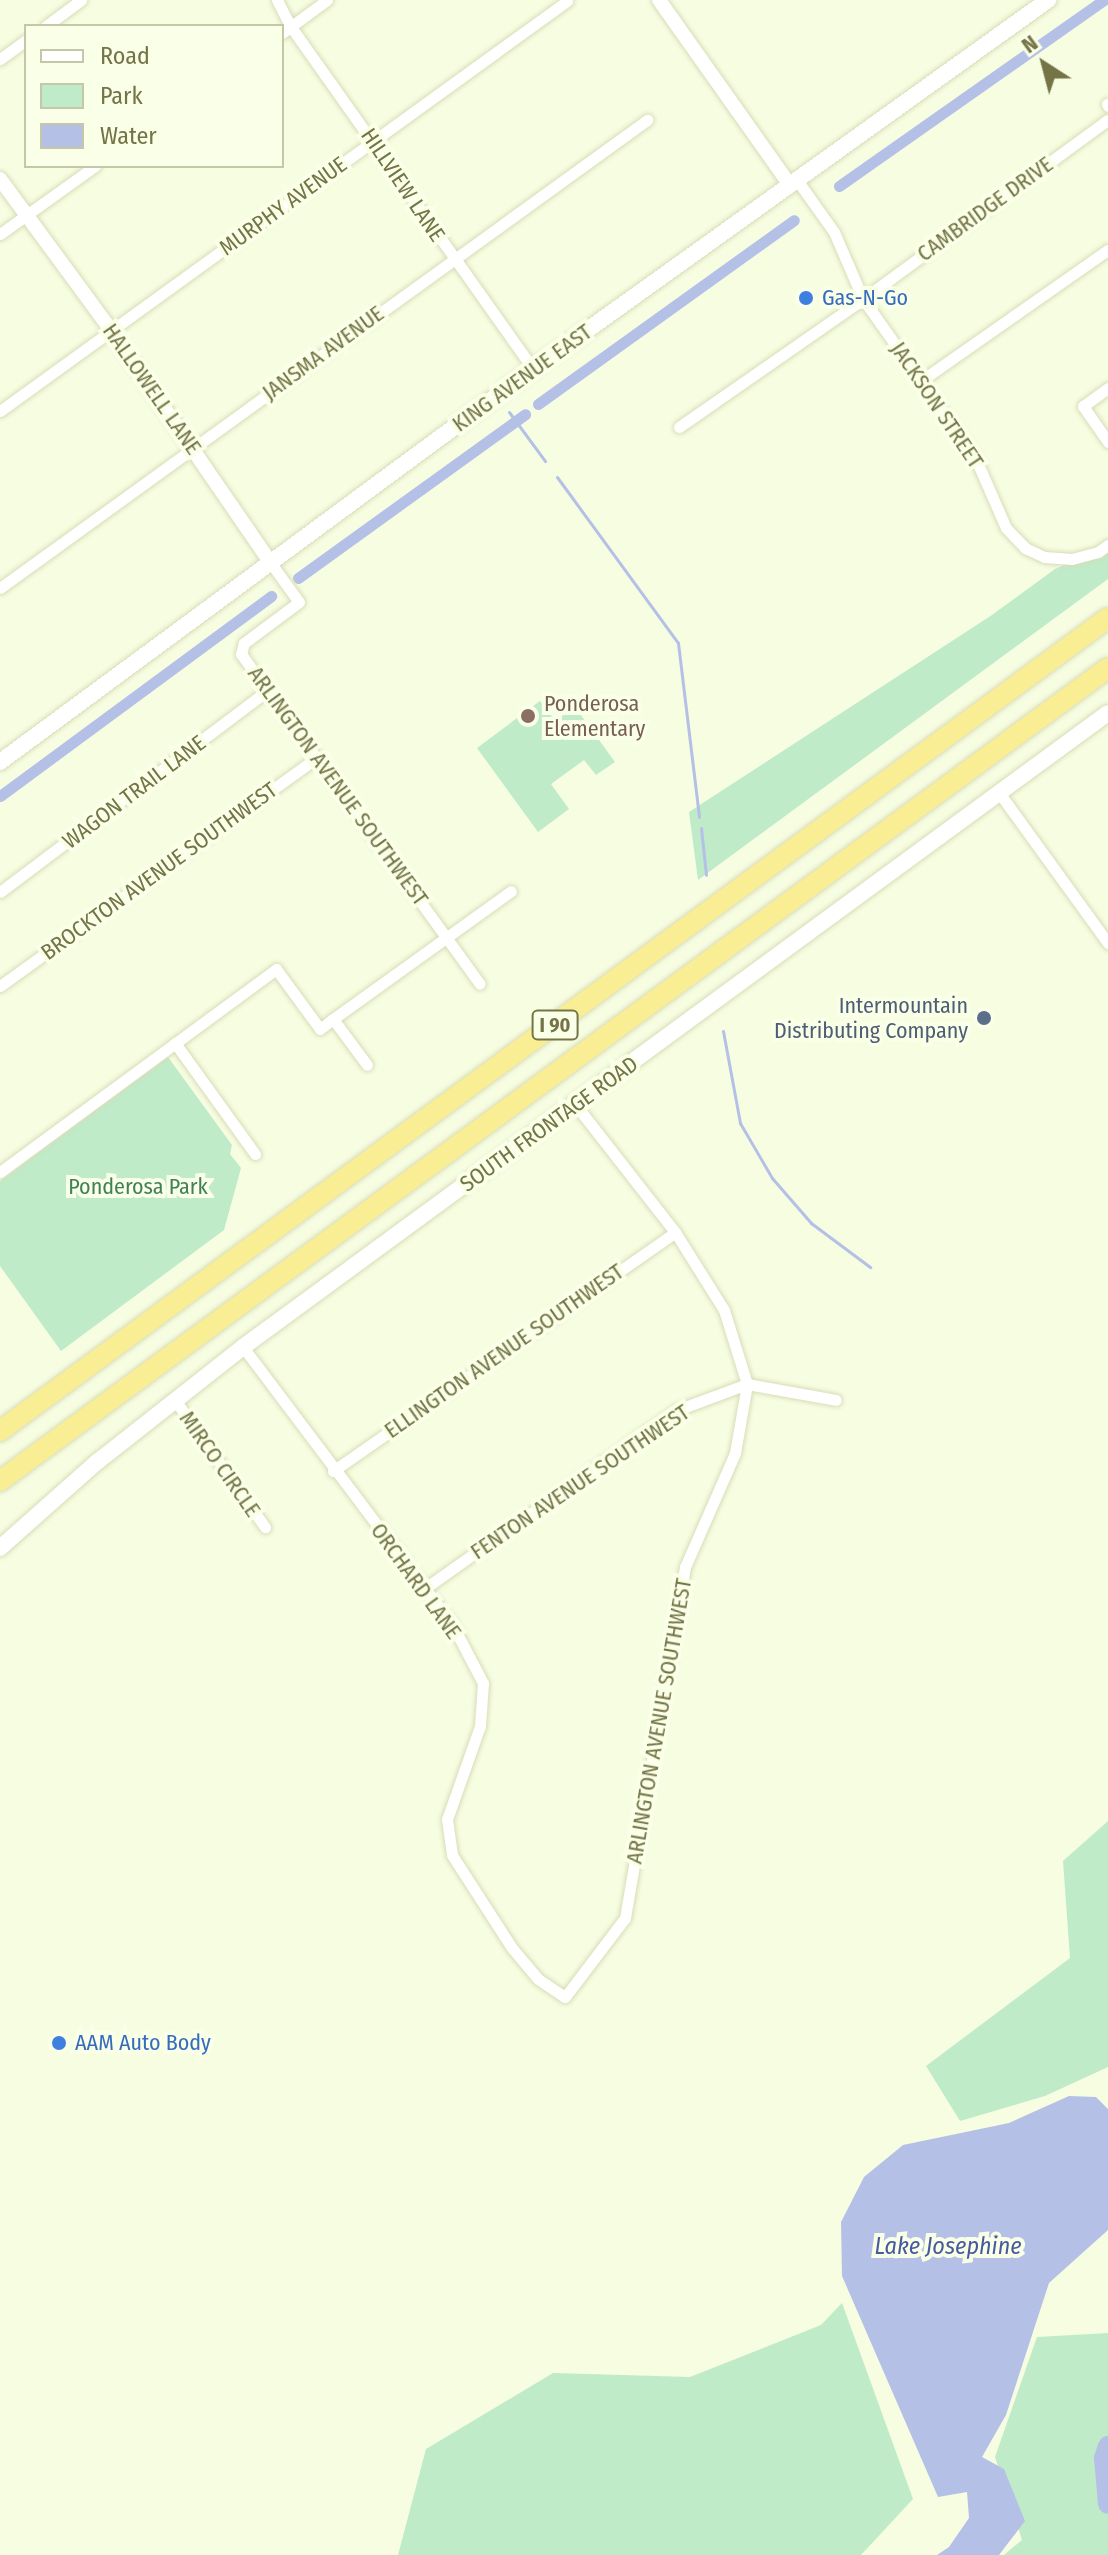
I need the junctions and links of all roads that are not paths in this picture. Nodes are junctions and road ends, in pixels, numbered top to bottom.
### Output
1 (81, 0) edge
2 (277, 0) edge
3 (327, 0) edge
4 (659, 0) edge
5 (1048, 0) edge
6 (567, 1) edge
7 (49, 24) edge
8 (286, 30) edge
9 (24, 41) edge
10 (0, 59) edge
11 (647, 120) dead end
12 (1108, 120) edge
13 (374, 140) junction
14 (92, 168) edge
15 (0, 179) edge
16 (794, 183) junction
17 (25, 215) junction
18 (0, 234) edge
19 (1108, 250) edge
20 (454, 259) junction
21 (863, 299) junction
22 (110, 329) junction
23 (533, 369) junction
24 (922, 380) junction
25 (1108, 388) edge
26 (0, 411) edge
27 (679, 427) dead end
28 (1108, 442) edge
29 (194, 447) junction
30 (1108, 545) edge
31 (270, 562) junction
32 (0, 588) edge
33 (299, 602) joint
34 (1108, 618) edge
35 (1108, 668) edge
36 (267, 691) junction
37 (1108, 713) edge
38 (318, 757) junction
39 (0, 762) edge
40 (1000, 794) junction
41 (511, 891) dead end
42 (0, 892) edge
43 (447, 937) junction
44 (1108, 943) edge
45 (480, 984) dead end
46 (0, 986) edge
47 (333, 1019) junction
48 (175, 1043) junction
49 (367, 1065) dead end
50 (575, 1104) junction
51 (255, 1154) dead end
52 (0, 1172) edge
53 (675, 1232) junction
54 (243, 1347) junction
55 (747, 1384) junction
56 (175, 1400) junction
57 (836, 1400) dead end
58 (0, 1431) edge
59 (333, 1471) junction
60 (0, 1481) edge
61 (265, 1527) dead end
62 (0, 1548) edge
63 (424, 1589) junction
64 (565, 1997) joint

1 - 7 street
2 - 8 street, HILLVIEW LANE
3 - 8 street
4 - 16 street, JACKSON STREET
5 - 16 main road, KING AVENUE EAST
6 - 13 street, MURPHY AVENUE
8 - 13 street, HILLVIEW LANE
9 - 10 street
11 - 20 street, JANSMA AVENUE
12 - 21 street, CAMBRIDGE DRIVE
13 - 20 street, HILLVIEW LANE
13 - 22 street, MURPHY AVENUE
14 - 17 street
15 - 17 street, HALLOWELL LANE
16 - 21 street, JACKSON STREET
16 - 23 main road, KING AVENUE EAST
17 - 18 street
17 - 22 street, HALLOWELL LANE
19 - 24 street
20 - 23 street, HILLVIEW LANE
20 - 29 street, JANSMA AVENUE
21 - 24 street, JACKSON STREET
21 - 27 street, CAMBRIDGE DRIVE
22 - 26 street, MURPHY AVENUE
22 - 29 street, HALLOWELL LANE
23 - 31 main road, KING AVENUE EAST
24 - 30 street, JACKSON STREET
25 - 28 street
29 - 31 street, HALLOWELL LANE
29 - 32 street, JANSMA AVENUE
31 - 33 street, HALLOWELL LANE
31 - 39 main road, KING AVENUE EAST
33 - 36 street, ARLINGTON AVENUE SOUTHWEST
34 - 58 highway, I 90
35 - 60 highway, I 90
36 - 38 street, ARLINGTON AVENUE SOUTHWEST
36 - 42 street, WAGON TRAIL LANE
37 - 40 main road, SOUTH FRONTAGE ROAD
38 - 43 street, ARLINGTON AVENUE SOUTHWEST
38 - 46 street, BROCKTON AVENUE SOUTHWEST
40 - 44 street
40 - 50 main road, SOUTH FRONTAGE ROAD
41 - 43 street
43 - 45 street, ARLINGTON AVENUE SOUTHWEST
43 - 47 street
47 - 48 street
47 - 49 street
48 - 51 street
48 - 52 street
50 - 53 street, ARLINGTON AVENUE SOUTHWEST
50 - 54 main road, SOUTH FRONTAGE ROAD
53 - 55 street, ARLINGTON AVENUE SOUTHWEST
53 - 59 street, ELLINGTON AVENUE SOUTHWEST
54 - 56 main road, SOUTH FRONTAGE ROAD
54 - 59 street, ORCHARD LANE
55 - 57 street
55 - 63 street, FENTON AVENUE SOUTHWEST
55 - 64 street, ARLINGTON AVENUE SOUTHWEST
56 - 61 street, MIRCO CIRCLE
56 - 62 main road, SOUTH FRONTAGE ROAD
59 - 63 street, ORCHARD LANE
63 - 64 street, ORCHARD LANE

